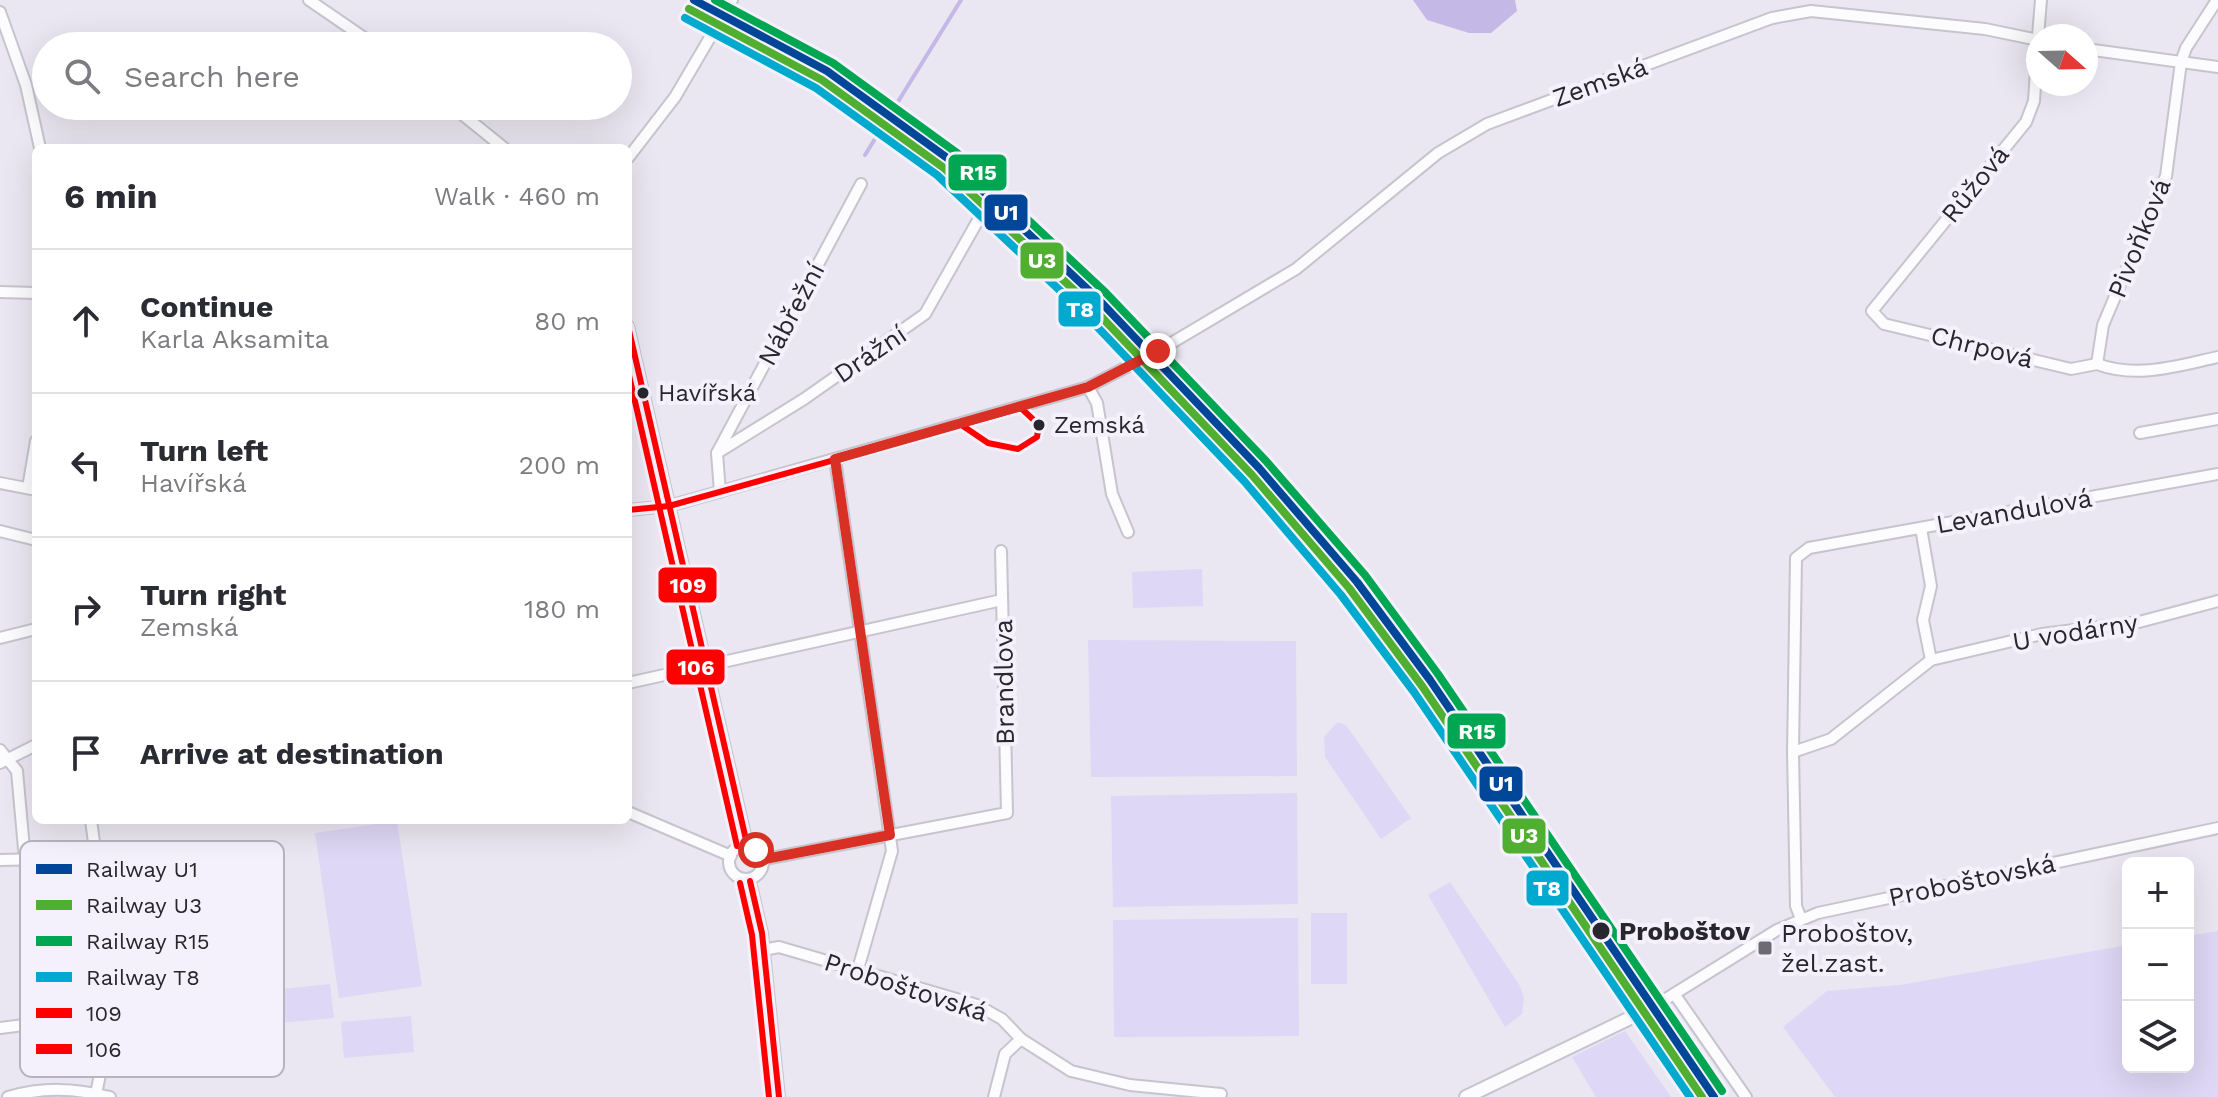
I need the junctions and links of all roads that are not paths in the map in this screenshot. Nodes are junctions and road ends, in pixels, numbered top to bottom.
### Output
1 (309, 0) edge
2 (732, 0) edge
3 (2041, 0) edge
4 (2217, 0) edge
5 (0, 12) edge
6 (2039, 24) edge
7 (356, 32) edge
8 (2026, 36) edge
9 (2098, 51) edge
10 (2181, 62) junction
11 (2218, 67) edge
12 (2034, 96) edge
13 (32, 112) edge
14 (34, 120) edge
15 (469, 120) edge
16 (39, 144) edge
17 (499, 144) edge
18 (632, 153) edge
19 (861, 184) dead end
20 (981, 215) dead end
21 (0, 292) edge
22 (32, 293) edge
23 (1872, 311) joint
24 (632, 344) edge
25 (2218, 357) edge
26 (2097, 364) junction
27 (1088, 387) junction
28 (2218, 419) edge
29 (2140, 433) dead end
30 (717, 453) junction
31 (835, 459) junction
32 (2218, 474) edge
33 (0, 483) edge
34 (32, 489) edge
35 (720, 492) junction
36 (669, 506) junction
37 (632, 510) edge
38 (1921, 528) junction
39 (0, 531) edge
40 (1128, 532) dead end
41 (32, 539) edge
42 (1001, 551) dead end
43 (1002, 600) junction
44 (2218, 601) edge
45 (32, 630) edge
46 (861, 630) junction
47 (0, 638) edge
48 (1931, 660) junction
49 (707, 664) junction
50 (632, 682) edge
51 (32, 746) edge
52 (1793, 752) junction
53 (3, 756) edge
54 (632, 814) edge
55 (2218, 828) edge
56 (890, 835) junction
57 (23, 841) edge
58 (747, 844) junction
59 (731, 856) junction
60 (20, 858) edge
61 (0, 860) edge
62 (760, 860) junction
63 (750, 881) junction
64 (1801, 919) junction
65 (763, 950) junction
66 (858, 969) junction
67 (1675, 995) junction
68 (1653, 1007) joint
69 (20, 1026) edge
70 (0, 1028) edge
71 (1021, 1039) junction
72 (99, 1077) edge
73 (96, 1094) junction
74 (1221, 1094) dead end
75 (8, 1097) edge
76 (110, 1097) edge
77 (779, 1097) edge
78 (994, 1097) edge
79 (1466, 1097) edge
80 (1746, 1097) edge

1 - 7 street
2 - 18 street
3 - 6 street, Růžová
4 - 10 street
5 - 13 street
8 - 27 street, Zemská
9 - 10 street
10 - 11 street
10 - 26 street, Pivoňková
12 - 23 street, Růžová
14 - 16 street
15 - 17 street
19 - 30 street, Nábřežní
20 - 30 street, Drážní
21 - 22 street
23 - 26 street, Chrpová
24 - 36 street
25 - 26 street, Chrpová
27 - 31 street, Zemská
27 - 40 street
28 - 29 street
30 - 35 street
31 - 35 street, Zemská
31 - 46 street
32 - 38 street, Levandulová
33 - 34 street
35 - 36 street, Zemská
36 - 37 street, Zemská
36 - 49 street
38 - 48 street
38 - 52 street, Levandulová
39 - 41 street
42 - 43 street, Brandlova
43 - 46 street
43 - 56 street, Brandlova
44 - 48 street, U vodárny
45 - 47 street
46 - 49 street
46 - 56 street
48 - 52 street, U vodárny
49 - 50 street
49 - 58 street
51 - 53 street
52 - 64 street
53 - 57 street
54 - 59 street
55 - 64 street, Proboštovská
56 - 62 street
56 - 66 street
58 - 59 street
58 - 62 street
59 - 63 street
60 - 61 street
62 - 63 street
63 - 65 street
64 - 67 street, Proboštovská
65 - 66 street, Proboštovská
65 - 77 street
66 - 71 street, Proboštovská
67 - 68 street, Proboštovská
67 - 80 street
68 - 79 street
69 - 70 street
71 - 74 street, Proboštovská
71 - 78 street
72 - 73 street
73 - 75 street
73 - 76 street

